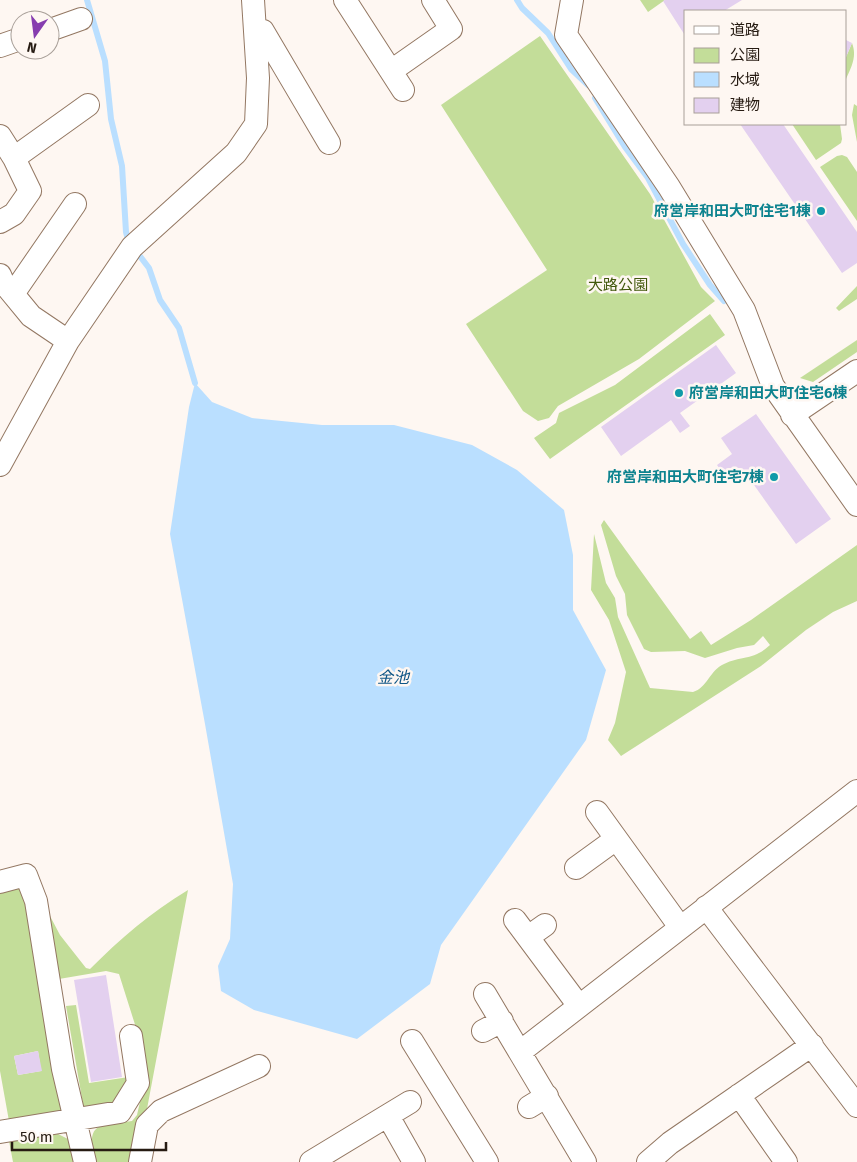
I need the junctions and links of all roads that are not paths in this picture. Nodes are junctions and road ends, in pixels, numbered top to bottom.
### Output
1 (253, 0) edge
2 (345, 0) edge
3 (433, 0) edge
4 (572, 0) edge
5 (81, 20) dead end
6 (60, 27) edge
7 (255, 29) junction
8 (391, 71) junction
9 (403, 90) dead end
10 (88, 105) dead end
11 (0, 136) edge
12 (329, 142) dead end
13 (14, 158) junction
14 (75, 204) dead end
15 (0, 222) edge
16 (0, 275) edge
17 (13, 294) junction
18 (68, 341) junction
19 (857, 371) edge
20 (792, 416) junction
21 (0, 465) edge
22 (857, 505) edge
23 (857, 791) edge
24 (597, 812) dead end
25 (616, 839) junction
26 (576, 868) dead end
27 (0, 882) edge
28 (706, 907) junction
29 (529, 927) dead end
30 (680, 927) junction
31 (486, 994) dead end
32 (579, 1006) junction
33 (131, 1036) dead end
34 (412, 1041) dead end
35 (812, 1045) junction
36 (520, 1052) junction
37 (259, 1066) dead end
38 (739, 1095) junction
39 (410, 1102) dead end
40 (857, 1106) edge
41 (388, 1116) junction
42 (75, 1119) junction
43 (1, 1129) edge
44 (316, 1161) edge
45 (85, 1162) edge
46 (140, 1162) edge
47 (414, 1162) edge
48 (486, 1162) edge
49 (585, 1162) edge
50 (648, 1162) edge
51 (786, 1162) edge

1 - 7 street
2 - 8 street
3 - 8 street
4 - 20 street
5 - 6 street
7 - 12 street
7 - 18 street
8 - 9 street
10 - 13 street
11 - 13 street
13 - 15 street
14 - 17 street
16 - 17 street
17 - 18 street
18 - 21 street
19 - 20 street
20 - 22 street
23 - 28 street
24 - 25 street
25 - 26 street
25 - 30 street
27 - 42 street
28 - 30 street
28 - 35 street
29 - 32 street
30 - 32 street
31 - 36 street
32 - 36 street
33 - 42 street
34 - 48 street
35 - 38 street
35 - 40 street
36 - 49 street
37 - 46 street
38 - 50 street
38 - 51 street
39 - 41 street
41 - 44 street
41 - 47 street
42 - 43 street
42 - 45 street

